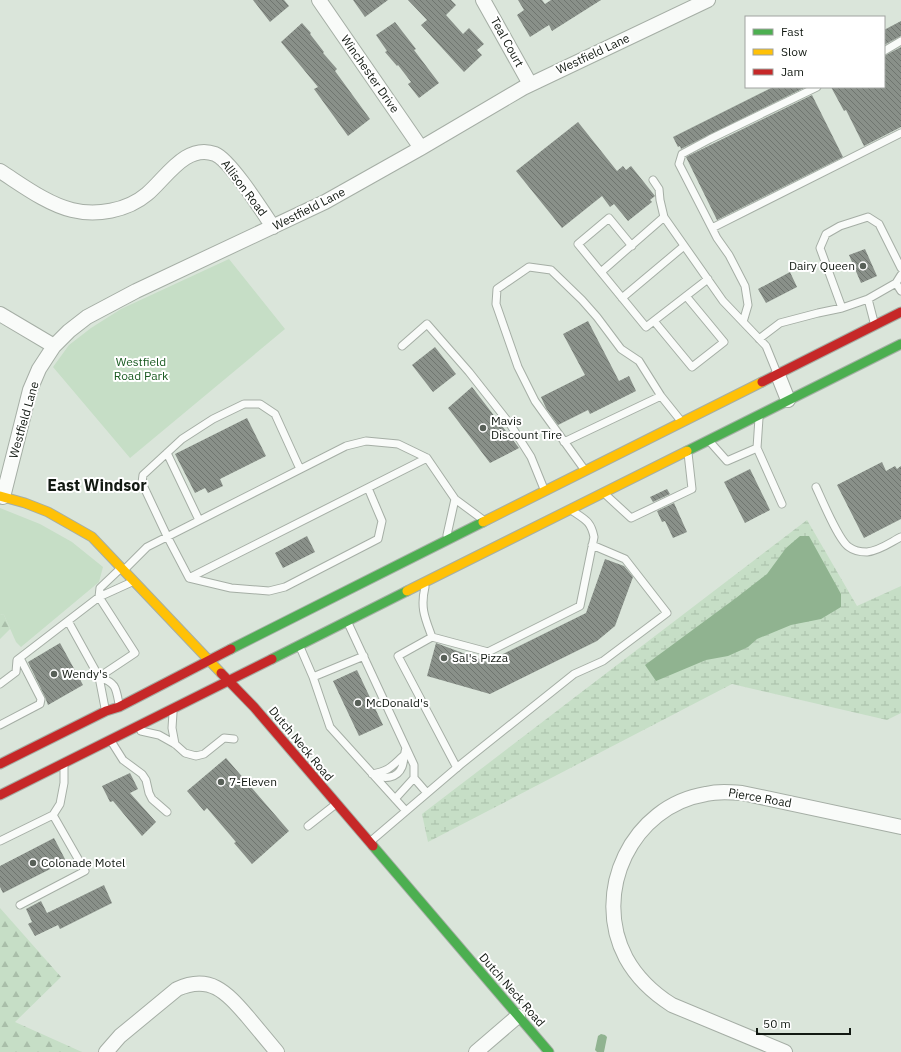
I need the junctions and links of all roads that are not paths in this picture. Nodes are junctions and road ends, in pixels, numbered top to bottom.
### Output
1 (319, 0) edge
2 (483, 0) edge
3 (708, 0) edge
4 (901, 41) edge
5 (885, 50) edge
6 (530, 84) junction
7 (815, 88) edge
8 (901, 133) edge
9 (421, 148) junction
10 (0, 172) edge
11 (653, 180) dead end
12 (664, 218) junction
13 (273, 227) junction
14 (712, 228) junction
15 (632, 246) junction
16 (684, 246) junction
17 (901, 268) edge
18 (601, 272) junction
19 (901, 275) edge
20 (708, 278) junction
21 (896, 283) junction
22 (901, 291) edge
23 (686, 296) junction
24 (622, 298) junction
25 (868, 299) junction
26 (842, 308) junction
27 (901, 312) edge
28 (0, 314) edge
29 (654, 321) junction
30 (743, 322) junction
31 (875, 325) junction
32 (759, 339) junction
33 (901, 344) edge
34 (54, 346) junction
35 (402, 346) dead end
36 (778, 375) junction
37 (660, 396) junction
38 (788, 400) junction
39 (760, 414) junction
40 (683, 422) junction
41 (708, 440) junction
42 (564, 442) junction
43 (757, 448) junction
44 (688, 450) junction
45 (167, 453) junction
46 (427, 458) junction
47 (300, 469) junction
48 (585, 471) junction
49 (816, 487) dead end
50 (368, 488) junction
51 (545, 492) junction
52 (603, 492) junction
53 (2, 496) edge
54 (455, 499) junction
55 (782, 504) dead end
56 (569, 509) junction
57 (199, 520) junction
58 (486, 521) junction
59 (167, 536) junction
60 (901, 537) edge
61 (446, 541) junction
62 (592, 545) junction
63 (123, 569) junction
64 (189, 578) junction
65 (428, 580) junction
66 (135, 581) junction
67 (99, 597) junction
68 (68, 621) junction
69 (347, 621) junction
70 (432, 637) junction
71 (299, 645) junction
72 (364, 656) junction
73 (20, 658) junction
74 (208, 660) junction
75 (99, 677) junction
76 (313, 677) junction
77 (228, 680) junction
78 (0, 684) edge
79 (119, 707) junction
80 (173, 708) junction
81 (106, 711) junction
82 (0, 726) edge
83 (131, 729) junction
84 (110, 739) junction
85 (234, 739) dead end
86 (176, 744) junction
87 (406, 748) junction
88 (64, 762) junction
89 (0, 764) edge
90 (457, 768) junction
91 (372, 774) junction
92 (414, 778) junction
93 (427, 793) junction
94 (0, 795) edge
95 (395, 799) junction
96 (336, 803) junction
97 (406, 811) junction
98 (167, 812) dead end
99 (53, 815) junction
100 (308, 826) dead end
101 (901, 827) edge
102 (0, 841) edge
103 (370, 843) junction
104 (20, 905) dead end
105 (518, 1016) junction
106 (106, 1052) edge
107 (277, 1052) edge
108 (476, 1052) edge
109 (549, 1052) edge
110 (785, 1052) edge

1 - 9 street, Winchester Drive
2 - 6 street, Teal Court
3 - 6 street, Westfield Lane
4 - 5 lane
6 - 9 street, Westfield Lane
7 - 14 lane
8 - 14 lane
9 - 13 street, Westfield Lane
10 - 13 street, Allison Road
11 - 12 lane
12 - 15 lane
12 - 16 lane
13 - 34 street, Westfield Lane
14 - 30 lane
15 - 18 lane
15 - 18 lane
16 - 20 lane
16 - 24 lane
17 - 26 lane
18 - 24 lane
19 - 21 lane
20 - 23 lane
20 - 30 lane
21 - 22 lane
21 - 25 lane
23 - 29 lane
23 - 29 lane
24 - 29 lane
25 - 26 lane
25 - 31 lane
26 - 32 lane
27 - 31 main road
28 - 34 street
30 - 32 lane
31 - 36 main road
32 - 36 lane
33 - 38 main road
34 - 53 street, Westfield Lane
35 - 51 lane
36 - 38 street
36 - 40 main road
37 - 40 lane
37 - 42 lane
37 - 42 lane
38 - 39 main road
39 - 41 main road
39 - 43 lane
40 - 48 main road
41 - 43 lane
41 - 44 main road
42 - 48 lane
43 - 55 lane
44 - 52 main road
44 - 52 lane
45 - 47 lane
45 - 57 lane
45 - 59 lane
46 - 47 lane
46 - 50 lane
46 - 54 lane
47 - 57 lane
48 - 51 main road
49 - 60 lane
50 - 64 lane
50 - 64 lane
51 - 58 main road
52 - 56 main road
53 - 63 main road, Dutch Neck Road
54 - 58 lane
54 - 61 lane
56 - 62 lane
56 - 65 main road
57 - 59 lane
58 - 61 main road
59 - 63 lane
59 - 64 lane
61 - 74 main road
62 - 70 lane
62 - 90 lane
63 - 66 main road, Dutch Neck Road
63 - 67 lane
65 - 69 main road
65 - 70 lane
66 - 67 lane
66 - 74 main road, Dutch Neck Road
67 - 68 lane
67 - 75 lane
68 - 73 lane
68 - 75 lane
69 - 71 main road
69 - 72 lane
70 - 90 lane
71 - 76 lane
71 - 77 main road
72 - 76 lane
72 - 87 lane
73 - 78 lane
73 - 82 lane
74 - 77 main road, Dutch Neck Road
74 - 79 main road
75 - 79 lane
75 - 81 lane
76 - 91 lane
77 - 80 main road
77 - 96 main road, Dutch Neck Road
79 - 81 main road
80 - 83 main road
80 - 86 lane
81 - 89 main road
83 - 84 main road
83 - 86 lane
84 - 88 main road
84 - 98 lane
85 - 86 lane
87 - 91 lane
87 - 92 lane
88 - 94 main road
88 - 99 lane
90 - 93 lane
91 - 95 lane
92 - 93 lane
92 - 95 lane
93 - 97 lane
95 - 97 lane
96 - 100 lane
96 - 103 main road, Dutch Neck Road
97 - 103 lane
99 - 102 lane
99 - 104 lane
101 - 110 street, Pierce Road
103 - 105 main road, Dutch Neck Road
105 - 108 street
105 - 109 main road, Dutch Neck Road
106 - 107 street

